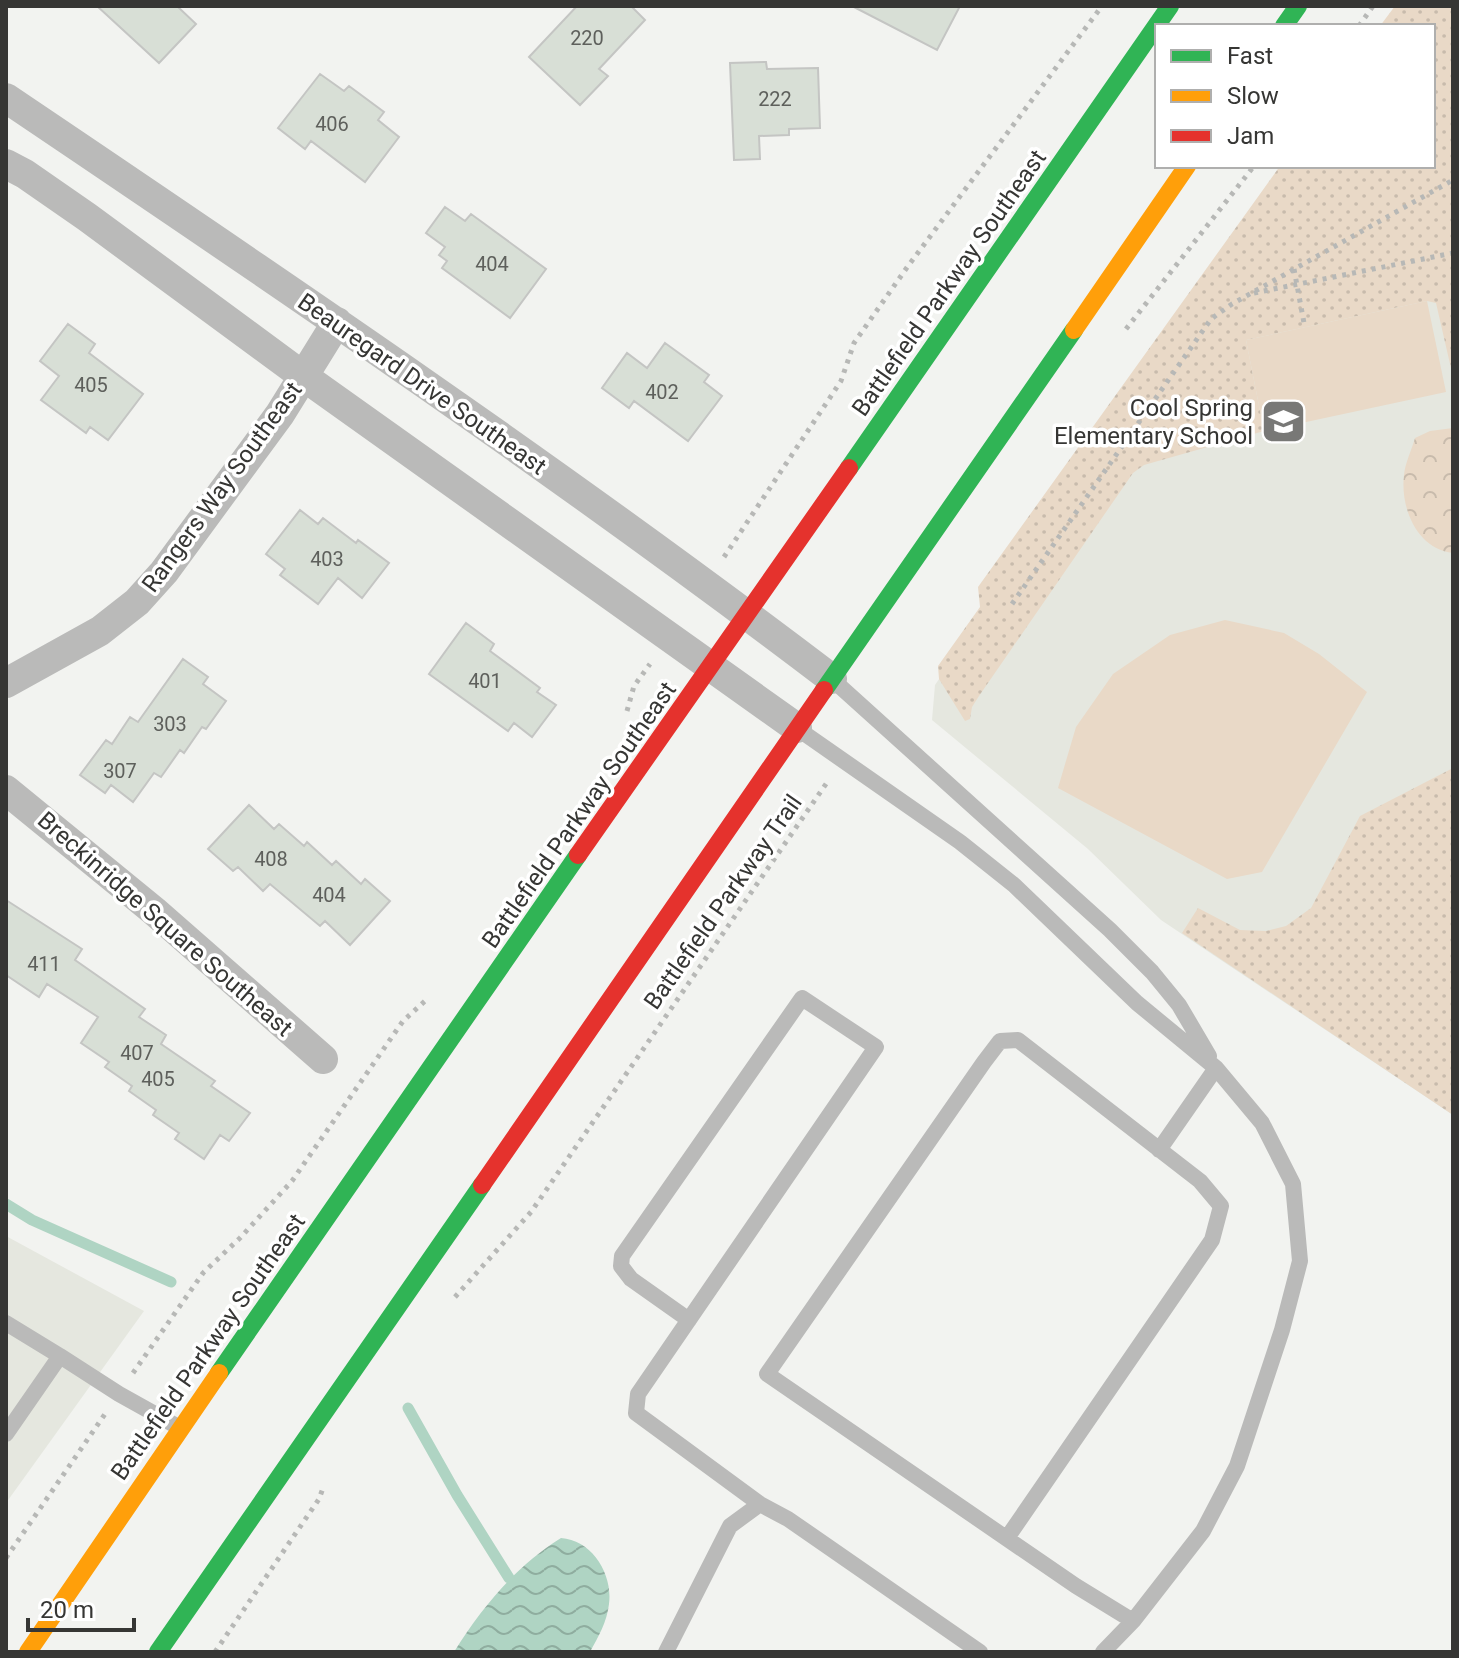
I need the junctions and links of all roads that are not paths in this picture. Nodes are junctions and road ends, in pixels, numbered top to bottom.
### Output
1 (1170, 6) edge
2 (1298, 6) edge
3 (1158, 24) edge
4 (1285, 24) edge
5 (1155, 28) edge
6 (6, 98) edge
7 (6, 164) edge
8 (1186, 168) edge
9 (337, 322) junction
10 (303, 376) junction
11 (748, 615) junction
12 (712, 666) junction
13 (832, 679) junction
14 (6, 683) edge
15 (797, 728) junction
16 (6, 790) edge
17 (323, 1059) dead end
18 (1216, 1068) junction
19 (1159, 1150) junction
20 (689, 1320) junction
21 (6, 1323) edge
22 (60, 1356) junction
23 (180, 1428) junction
24 (6, 1434) edge
25 (760, 1504) junction
26 (1007, 1538) junction
27 (1133, 1621) junction
28 (28, 1652) edge
29 (158, 1652) edge
30 (666, 1652) edge
31 (980, 1652) edge
32 (1103, 1652) edge

1 - 3 main road, Battlefield Parkway Southeast
2 - 4 main road
5 - 11 main road, Battlefield Parkway Southeast
6 - 9 street, Beauregard Drive Southeast
7 - 10 street
8 - 13 main road
9 - 10 street, Rangers Way Southeast
9 - 11 street, Beauregard Drive Southeast
10 - 12 street
10 - 14 street, Rangers Way Southeast
11 - 12 main road, Battlefield Parkway Southeast
11 - 13 street, Beauregard Drive Southeast
12 - 15 street
12 - 23 main road, Battlefield Parkway Southeast
13 - 15 main road
13 - 18 lane
15 - 18 lane
15 - 29 main road
16 - 17 street, Breckinridge Square Southeast
18 - 19 lane
18 - 27 lane
19 - 26 lane
19 - 26 lane
20 - 20 lane
20 - 25 lane
21 - 22 lane
22 - 23 lane
22 - 24 lane
23 - 28 main road, Battlefield Parkway Southeast
25 - 30 lane
25 - 31 lane
26 - 27 lane
27 - 32 lane

